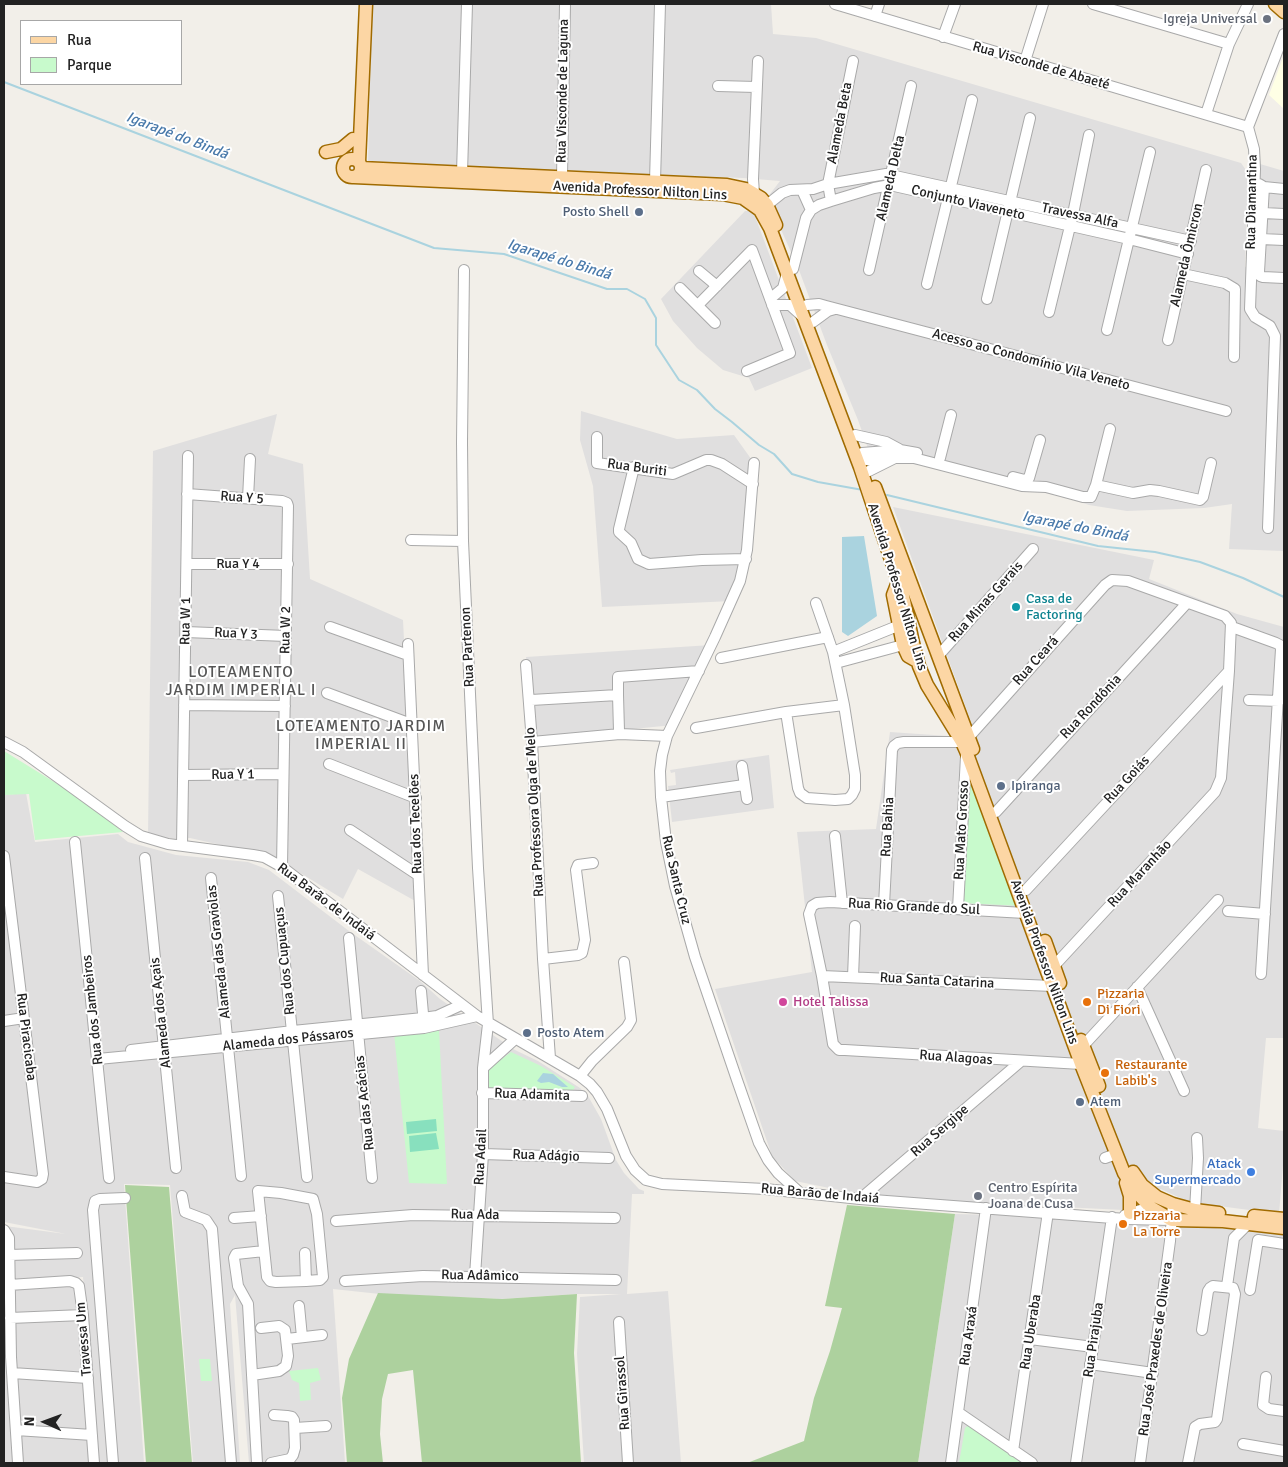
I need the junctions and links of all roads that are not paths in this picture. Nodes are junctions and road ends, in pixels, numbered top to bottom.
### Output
1 (366, 4) edge
2 (467, 4) edge
3 (565, 4) edge
4 (660, 4) edge
5 (835, 4) edge
6 (879, 4) edge
7 (955, 4) edge
8 (1043, 4) edge
9 (1093, 4) edge
10 (1248, 4) edge
11 (1275, 4) edge
12 (1284, 12) edge
13 (875, 16) junction
14 (1284, 34) edge
15 (943, 37) junction
16 (1229, 44) junction
17 (758, 61) dead end
18 (1025, 61) junction
19 (853, 62) dead end
20 (718, 86) dead end
21 (911, 86) dead end
22 (756, 87) junction
23 (972, 100) dead end
24 (1206, 114) junction
25 (1030, 118) dead end
26 (360, 120) junction
27 (1248, 127) junction
28 (1089, 135) dead end
29 (353, 139) junction
30 (326, 152) dead end
31 (1150, 152) dead end
32 (358, 169) junction
33 (1206, 170) dead end
34 (462, 173) junction
35 (562, 177) junction
36 (891, 180) junction
37 (655, 181) junction
38 (851, 181) junction
39 (828, 184) junction
40 (1259, 185) junction
41 (1284, 189) edge
42 (802, 190) junction
43 (754, 193) junction
44 (856, 193) junction
45 (950, 193) junction
46 (831, 201) junction
47 (1011, 201) junction
48 (767, 205) junction
49 (811, 210) junction
50 (1008, 212) junction
51 (1263, 213) junction
52 (1073, 214) junction
53 (1284, 214) edge
54 (1070, 225) junction
55 (1132, 228) junction
56 (1129, 239) junction
57 (1261, 239) junction
58 (1284, 240) edge
59 (1191, 241) junction
60 (1188, 254) junction
61 (464, 270) dead end
62 (869, 270) dead end
63 (700, 271) dead end
64 (790, 271) junction
65 (1183, 274) junction
66 (1284, 278) edge
67 (927, 284) dead end
68 (717, 286) junction
69 (680, 288) dead end
70 (783, 288) junction
71 (987, 299) dead end
72 (771, 302) junction
73 (698, 305) junction
74 (790, 305) junction
75 (835, 309) junction
76 (1049, 312) dead end
77 (807, 314) junction
78 (715, 323) dead end
79 (1107, 330) dead end
80 (1168, 340) dead end
81 (1234, 357) dead end
82 (748, 371) dead end
83 (1226, 411) dead end
84 (951, 414) dead end
85 (1110, 429) dead end
86 (855, 435) junction
87 (596, 437) dead end
88 (1040, 440) dead end
89 (900, 450) junction
90 (188, 456) dead end
91 (940, 458) junction
92 (250, 459) dead end
93 (865, 462) junction
94 (1211, 462) dead end
95 (754, 464) dead end
96 (634, 467) junction
97 (752, 484) junction
98 (870, 485) junction
99 (1096, 486) junction
100 (187, 494) junction
101 (248, 498) junction
102 (875, 499) junction
103 (289, 512) joint
104 (1268, 528) dead end
105 (411, 540) dead end
106 (463, 541) junction
107 (1033, 549) dead end
108 (746, 559) junction
109 (187, 564) junction
110 (288, 564) junction
111 (898, 582) junction
112 (816, 603) dead end
113 (1187, 603) junction
114 (900, 625) junction
115 (330, 627) dead end
116 (1232, 627) junction
117 (186, 632) junction
118 (876, 635) junction
119 (286, 636) junction
120 (828, 637) junction
121 (903, 645) junction
122 (833, 652) junction
123 (868, 653) junction
124 (940, 657) junction
125 (721, 658) dead end
126 (836, 663) junction
127 (919, 664) junction
128 (526, 665) dead end
129 (699, 671) junction
130 (1229, 671) junction
131 (947, 677) junction
132 (927, 685) junction
133 (327, 692) dead end
134 (618, 696) junction
135 (531, 700) dead end
136 (1248, 700) dead end
137 (1279, 701) junction
138 (184, 705) junction
139 (844, 705) junction
140 (285, 706) junction
141 (786, 712) junction
142 (411, 724) junction
143 (696, 728) dead end
144 (619, 731) dead end
145 (667, 736) junction
146 (4, 742) edge
147 (532, 742) junction
148 (966, 743) junction
149 (329, 764) dead end
150 (742, 766) dead end
151 (283, 774) junction
152 (184, 775) junction
153 (744, 785) junction
154 (661, 797) junction
155 (416, 798) junction
156 (747, 799) dead end
157 (996, 812) junction
158 (350, 830) dead end
159 (834, 836) dead end
160 (75, 842) dead end
161 (182, 846) junction
162 (4, 856) edge
163 (144, 858) dead end
164 (593, 863) dead end
165 (282, 867) junction
166 (418, 875) junction
167 (211, 878) dead end
168 (1026, 890) junction
169 (278, 896) dead end
170 (1218, 900) dead end
171 (842, 902) junction
172 (884, 905) junction
173 (958, 909) junction
174 (1228, 911) dead end
175 (1025, 913) junction
176 (1265, 914) junction
177 (855, 926) dead end
178 (348, 938) dead end
179 (543, 960) junction
180 (624, 962) dead end
181 (1054, 966) junction
182 (1261, 974) dead end
183 (423, 975) junction
184 (822, 976) junction
185 (852, 977) junction
186 (1052, 986) junction
187 (1137, 987) junction
188 (421, 991) dead end
189 (461, 1005) junction
190 (477, 1016) junction
191 (24, 1018) junction
192 (4, 1021) edge
193 (424, 1023) junction
194 (488, 1024) junction
195 (358, 1029) junction
196 (293, 1035) junction
197 (515, 1040) junction
198 (228, 1042) junction
199 (1083, 1046) junction
200 (165, 1049) junction
201 (98, 1057) junction
202 (550, 1058) junction
203 (1020, 1062) junction
204 (1081, 1064) junction
205 (483, 1068) junction
206 (580, 1076) junction
207 (1184, 1092) dead end
208 (482, 1093) junction
209 (582, 1096) dead end
210 (1197, 1138) dead end
211 (482, 1154) junction
212 (609, 1158) dead end
213 (176, 1168) dead end
214 (1124, 1173) junction
215 (241, 1176) dead end
216 (307, 1177) dead end
217 (4, 1178) edge
218 (109, 1178) dead end
219 (372, 1178) dead end
220 (799, 1192) junction
221 (182, 1196) dead end
222 (125, 1198) dead end
223 (860, 1199) junction
224 (1173, 1204) junction
225 (1150, 1206) junction
226 (986, 1208) junction
227 (1195, 1210) junction
228 (1048, 1212) junction
229 (477, 1215) junction
230 (261, 1216) junction
231 (1120, 1216) junction
232 (234, 1218) dead end
233 (615, 1218) dead end
234 (1284, 1219) edge
235 (1172, 1220) junction
236 (336, 1221) dead end
237 (1223, 1221) junction
238 (1248, 1224) junction
239 (1284, 1228) edge
240 (4, 1230) edge
241 (1234, 1238) junction
242 (1284, 1244) edge
243 (264, 1251) junction
244 (77, 1253) dead end
245 (305, 1253) dead end
246 (9, 1255) junction
247 (474, 1276) junction
248 (616, 1280) dead end
249 (306, 1281) junction
250 (345, 1281) dead end
251 (9, 1285) junction
252 (1227, 1286) junction
253 (1250, 1290) dead end
254 (298, 1306) dead end
255 (83, 1315) junction
256 (10, 1318) junction
257 (618, 1322) dead end
258 (261, 1328) dead end
259 (1202, 1330) dead end
260 (322, 1335) dead end
261 (302, 1337) junction
262 (287, 1339) junction
263 (1030, 1339) junction
264 (1093, 1347) junction
265 (1090, 1364) junction
266 (1153, 1372) junction
267 (12, 1373) junction
268 (252, 1375) junction
269 (1266, 1377) dead end
270 (88, 1378) junction
271 (1284, 1411) edge
272 (958, 1413) junction
273 (274, 1415) dead end
274 (326, 1426) dead end
275 (296, 1428) junction
276 (16, 1430) junction
277 (92, 1435) junction
278 (1243, 1444) dead end
279 (1284, 1450) edge
280 (1013, 1451) junction
281 (18, 1463) edge
282 (94, 1463) edge
283 (113, 1463) edge
284 (231, 1463) edge
285 (257, 1463) edge
286 (271, 1463) edge
287 (628, 1463) edge
288 (951, 1463) edge
289 (1032, 1463) edge
290 (1076, 1463) edge
291 (1140, 1463) edge
292 (1188, 1463) edge

1 - 26 main road
2 - 34 street
3 - 35 street, Rua Visconde de Laguna
4 - 37 street
5 - 13 street, Rua Visconde de Abaeté
6 - 13 street
7 - 15 street
8 - 18 street
9 - 16 street
10 - 16 street
11 - 12 main road
13 - 15 street, Rua Visconde de Abaeté
14 - 27 street
15 - 18 street, Rua Visconde de Abaeté
16 - 24 street
17 - 22 street
18 - 24 street, Rua Visconde de Abaeté
19 - 39 street, Alameda Beta
20 - 22 street
21 - 36 street, Alameda Delta
22 - 43 street
23 - 45 street
24 - 27 street, Rua Visconde de Abaeté
25 - 47 street
26 - 29 main road
26 - 32 main road
27 - 40 street, Rua Diamantina
28 - 52 street
29 - 30 main road
29 - 32 main road
31 - 55 street
32 - 34 main road, Avenida Professor Nilton Lins
32 - 64 main road, Avenida Professor Nilton Lins
33 - 59 street, Alameda Ômicron
34 - 35 main road, Avenida Professor Nilton Lins
35 - 37 main road, Avenida Professor Nilton Lins
36 - 38 street
36 - 44 street, Conjunto Viaveneto
36 - 45 street, Conjunto Viaveneto
36 - 62 street, Alameda Delta
37 - 43 main road, Avenida Professor Nilton Lins
38 - 39 street
38 - 44 street
39 - 42 street
39 - 46 street
40 - 41 street
40 - 51 street
40 - 104 street, Rua Diamantina
42 - 48 street
42 - 49 street
43 - 48 main road, Avenida Professor Nilton Lins
44 - 46 street, Conjunto Viaveneto
45 - 47 street, Travessa Alfa
45 - 50 street, Conjunto Viaveneto
45 - 67 street
46 - 49 street, Conjunto Viaveneto
47 - 50 street
47 - 52 street, Travessa Alfa
48 - 64 main road, Avenida Professor Nilton Lins
49 - 64 street
50 - 54 street, Conjunto Viaveneto
50 - 71 street
51 - 53 street
51 - 57 street
52 - 54 street
52 - 55 street, Travessa Alfa
54 - 56 street, Conjunto Viaveneto
54 - 76 street
55 - 56 street
55 - 59 street, Travessa Alfa
56 - 60 street, Conjunto Viaveneto
56 - 79 street
57 - 58 street
57 - 66 street
59 - 60 street, Alameda Ômicron
60 - 65 street, Alameda Ômicron
61 - 106 street, Rua Partenon
63 - 68 street
64 - 70 street
64 - 77 main road, Avenida Professor Nilton Lins
65 - 80 street, Alameda Ômicron
65 - 81 street
68 - 72 street
68 - 73 street
69 - 73 street
70 - 72 street
70 - 74 street
72 - 74 street
72 - 82 street
73 - 78 street
74 - 77 street
75 - 77 street
75 - 77 street, Acesso ao Condomínio Vila Veneto
75 - 83 street, Acesso ao Condomínio Vila Veneto
77 - 86 main road, Avenida Professor Nilton Lins
77 - 98 main road, Avenida Professor Nilton Lins
84 - 91 street
85 - 99 street
86 - 89 street
86 - 93 main road, Avenida Professor Nilton Lins
87 - 96 street, Rua Buriti
88 - 91 street
89 - 91 street
89 - 93 street
90 - 100 street, Rua W 1
92 - 101 street
93 - 98 main road, Avenida Professor Nilton Lins
93 - 99 street
94 - 99 street
95 - 97 street, Rua Santa Cruz
96 - 97 street, Rua Buriti
96 - 108 street
97 - 108 street, Rua Santa Cruz
98 - 102 main road, Avenida Professor Nilton Lins
100 - 101 street, Rua Y 5
100 - 109 street, Rua W 1
101 - 103 street, Rua Y 5
102 - 111 main road, Avenida Professor Nilton Lins
102 - 124 main road, Avenida Professor Nilton Lins
103 - 110 street, Rua W 2
105 - 106 street
106 - 194 street, Rua Partenon
107 - 124 street, Rua Minas Gerais
108 - 129 street, Rua Santa Cruz
109 - 110 street, Rua Y 4
109 - 117 street, Rua W 1
110 - 119 street, Rua W 2
111 - 114 main road
111 - 127 main road, Avenida Professor Nilton Lins
112 - 120 street
113 - 116 street
113 - 148 street, Rua Ceará
113 - 157 street, Rua Rondônia
114 - 118 street
114 - 121 main road
115 - 142 street, Rua dos Tecelões
116 - 130 street
116 - 137 street
117 - 119 street, Rua Y 3
117 - 138 street, Rua W 1
118 - 122 street
118 - 123 street
119 - 140 street, Rua W 2
120 - 122 street
120 - 125 street
121 - 123 street
121 - 127 main road
122 - 126 street
123 - 126 street
124 - 127 main road
124 - 131 main road, Avenida Professor Nilton Lins
126 - 139 street
127 - 132 main road, Avenida Professor Nilton Lins
128 - 147 street, Rua Professora Olga de Melo
129 - 134 street
129 - 145 street, Rua Santa Cruz
130 - 168 street, Rua Goiás
130 - 181 street, Rua Maranhão
131 - 132 main road
131 - 148 main road, Avenida Professor Nilton Lins
132 - 148 main road, Avenida Professor Nilton Lins
133 - 142 street
134 - 135 street
134 - 144 street
136 - 137 street
137 - 176 street
138 - 140 street
138 - 152 street, Rua W 1
139 - 141 street
139 - 141 street
140 - 151 street, Rua W 2
141 - 143 street
142 - 155 street, Rua dos Tecelões
145 - 147 street
145 - 154 street, Rua Santa Cruz
146 - 161 street, Rua Barão de Indaiá
147 - 179 street, Rua Professora Olga de Melo
148 - 157 main road, Avenida Professor Nilton Lins
148 - 172 street, Rua Bahia
148 - 173 street, Rua Mato Grosso
148 - 175 main road, Avenida Professor Nilton Lins
149 - 155 street
150 - 153 street
151 - 152 street, Rua Y 1
151 - 165 street, Rua W 2
152 - 161 street, Rua W 1
153 - 154 street
153 - 156 street
154 - 220 street, Rua Santa Cruz
155 - 166 street, Rua dos Tecelões
157 - 168 main road, Avenida Professor Nilton Lins
158 - 166 street
159 - 171 street
160 - 201 street, Rua dos Jambeiros
161 - 165 street, Rua Barão de Indaiá
162 - 191 street, Rua Piracicaba
163 - 200 street, Alameda dos Açais
164 - 179 street
165 - 183 street, Rua Barão de Indaiá
166 - 183 street, Rua dos Tecelões
167 - 198 street, Alameda das Graviolas
168 - 181 main road, Avenida Professor Nilton Lins
169 - 196 street, Rua dos Cupuaçus
170 - 187 street
171 - 172 street, Rua Rio Grande do Sul
171 - 184 street, Rua Rio Grande do Sul
172 - 173 street, Rua Rio Grande do Sul
173 - 175 street, Rua Rio Grande do Sul
174 - 176 street
175 - 186 main road, Avenida Professor Nilton Lins
176 - 182 street
177 - 185 street
178 - 195 street, Rua das Acácias
179 - 202 street, Rua Professora Olga de Melo
180 - 206 street
181 - 199 main road, Avenida Professor Nilton Lins
183 - 189 street, Rua Barão de Indaiá
184 - 185 street, Rua Santa Catarina
184 - 203 street, Rua Alagoas
185 - 186 street, Rua Santa Catarina
186 - 204 main road, Avenida Professor Nilton Lins
187 - 199 street
187 - 207 street
188 - 193 street
189 - 190 street, Rua Barão de Indaiá
189 - 193 street, Alameda dos Pássaros
190 - 193 street, Alameda dos Pássaros
190 - 194 street, Rua Barão de Indaiá
191 - 192 street
191 - 217 street, Rua Piracicaba
193 - 195 street, Alameda dos Pássaros
194 - 197 street, Rua Barão de Indaiá
194 - 205 street, Rua Adail
195 - 196 street, Alameda dos Pássaros
195 - 219 street, Rua das Acácias
196 - 198 street, Alameda dos Pássaros
196 - 216 street, Rua dos Cupuaçus
197 - 202 street, Rua Barão de Indaiá
197 - 205 street
198 - 200 street, Alameda dos Pássaros
198 - 215 street, Alameda das Graviolas
199 - 224 main road, Avenida Professor Nilton Lins
200 - 201 street, Alameda dos Pássaros
200 - 213 street, Alameda dos Açais
201 - 218 street, Rua dos Jambeiros
202 - 206 street, Rua Barão de Indaiá
203 - 204 street, Rua Alagoas
203 - 223 street, Rua Sergipe
204 - 214 main road, Avenida Professor Nilton Lins
205 - 208 street, Rua Adail
206 - 220 street, Rua Barão de Indaiá
208 - 209 street, Rua Adamita
208 - 211 street, Rua Adail
210 - 227 street
211 - 212 street, Rua Adágio
211 - 229 street, Rua Adail
214 - 225 main road, Avenida Professor Nilton Lins
214 - 231 main road
220 - 223 street, Rua Barão de Indaiá
221 - 284 street
222 - 283 street
223 - 226 street, Rua Barão de Indaiá
224 - 227 main road, Avenida Professor Nilton Lins
224 - 235 street, Rua José Praxedes de Oliveira
225 - 231 street, Rua Barão de Indaiá
225 - 235 main road, Avenida Professor Nilton Lins
226 - 228 street, Rua Barão de Indaiá
226 - 272 street, Rua Araxá
227 - 234 main road, Avenida Professor Nilton Lins
228 - 231 street, Rua Barão de Indaiá
228 - 263 street, Rua Uberaba
229 - 233 street, Rua Ada
229 - 236 street, Rua Ada
229 - 247 street, Rua Adail
230 - 232 street
230 - 243 street
230 - 249 street
231 - 235 street, Rua Barão de Indaiá
231 - 264 street, Rua Pirajuba
235 - 237 main road
235 - 266 street, Rua José Praxedes de Oliveira
237 - 238 main road
237 - 241 street
238 - 239 main road
238 - 241 street
240 - 246 street
241 - 252 street
242 - 253 street
243 - 249 street
243 - 268 street
244 - 246 street
245 - 249 street
246 - 251 street
247 - 248 street, Rua Adâmico
247 - 250 street, Rua Adâmico
251 - 255 street, Travessa Um
251 - 256 street
252 - 259 street
252 - 292 street
254 - 261 street
255 - 256 street
255 - 270 street, Travessa Um
256 - 267 street
257 - 287 street, Rua Girassol
258 - 262 street
260 - 261 street
261 - 262 street
262 - 268 street
263 - 264 street
263 - 280 street, Rua Uberaba
264 - 265 street, Rua Pirajuba
265 - 266 street
265 - 290 street, Rua Pirajuba
266 - 291 street, Rua José Praxedes de Oliveira
267 - 270 street
267 - 276 street
268 - 285 street
269 - 271 street
270 - 277 street, Travessa Um
272 - 280 street
272 - 288 street, Rua Araxá
273 - 275 street
274 - 275 street
275 - 286 street
276 - 277 street
276 - 281 street
277 - 282 street, Travessa Um
278 - 279 street
280 - 289 street

